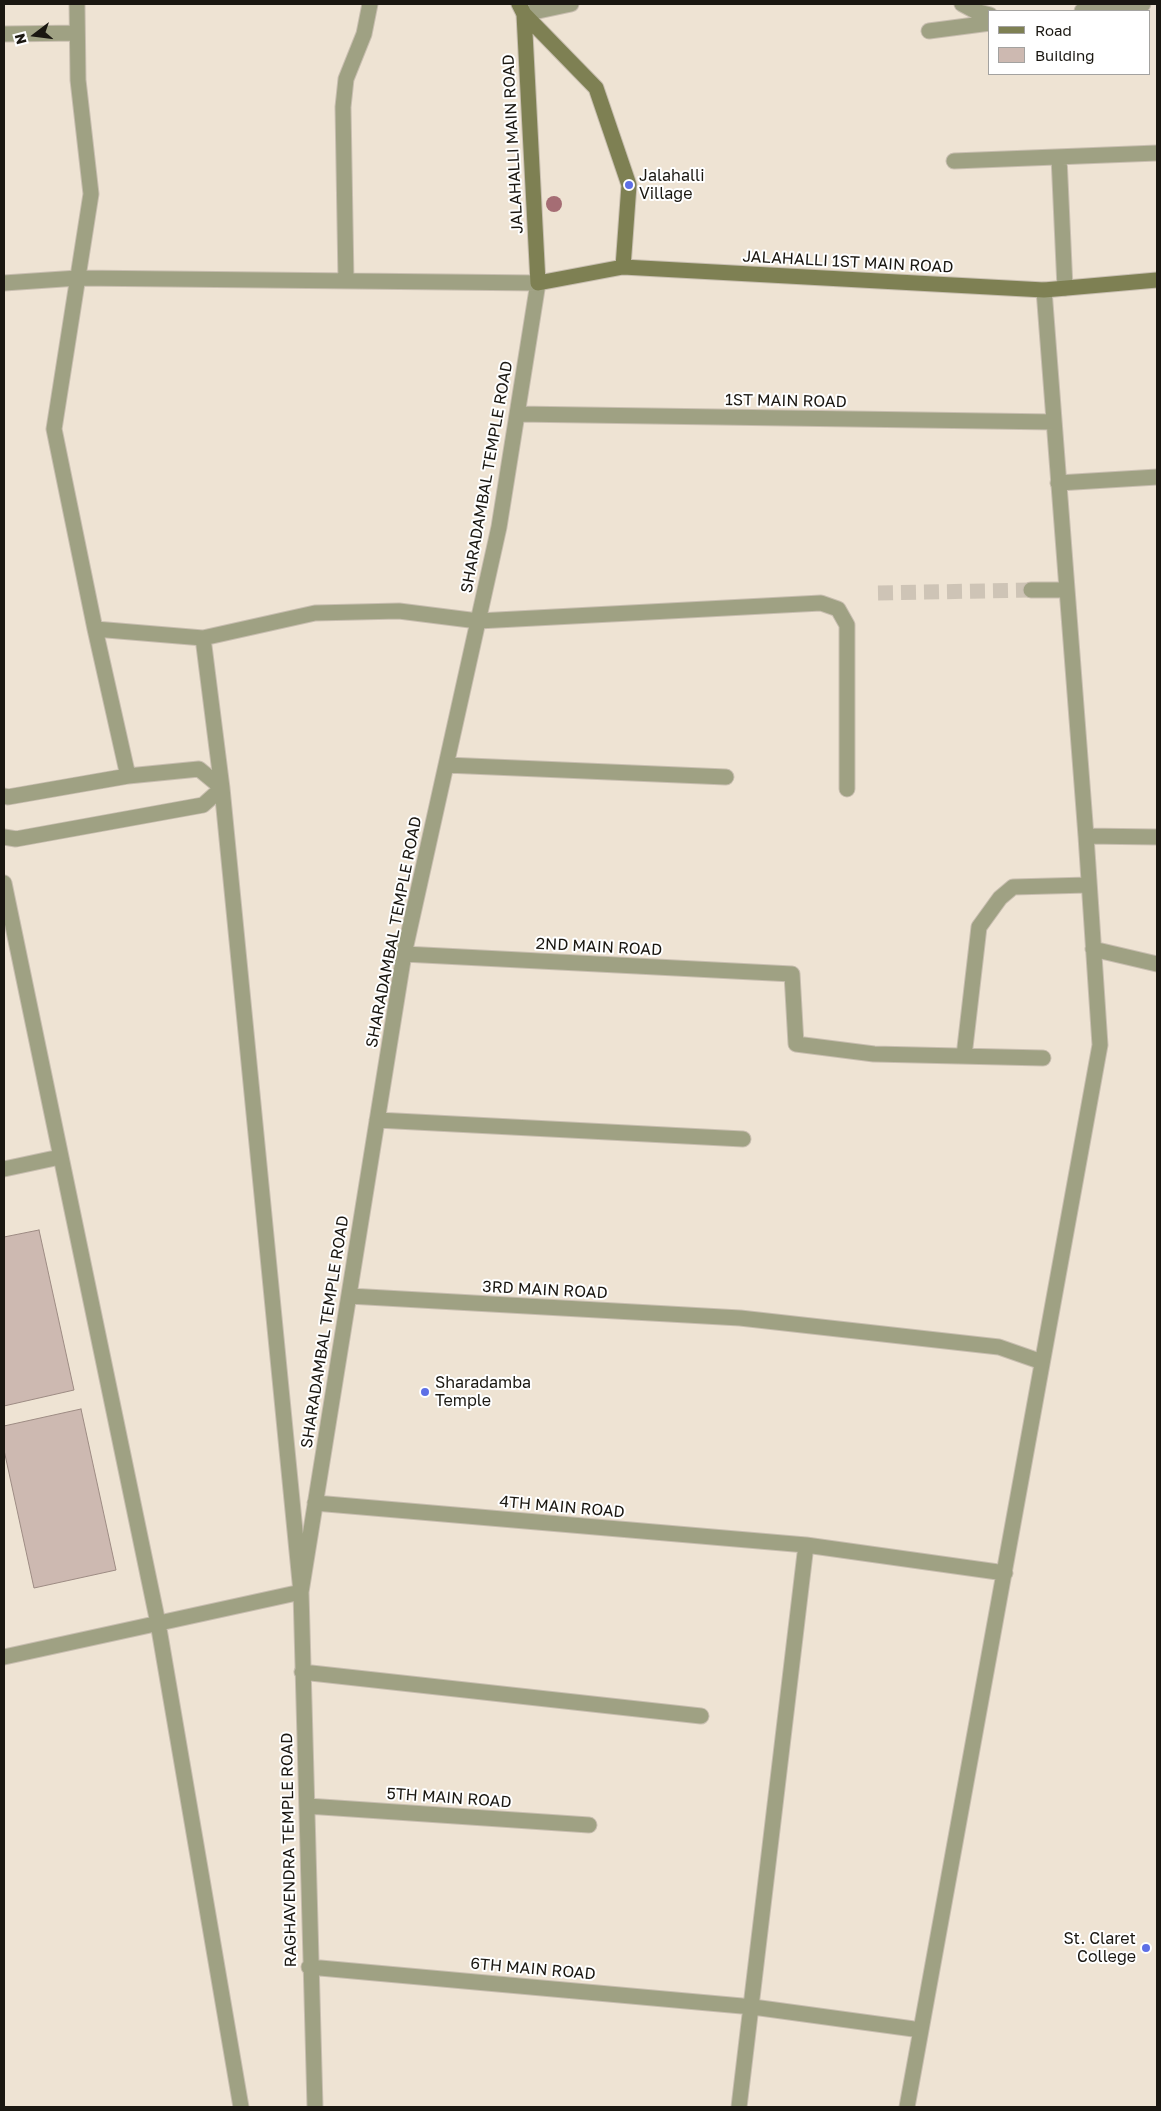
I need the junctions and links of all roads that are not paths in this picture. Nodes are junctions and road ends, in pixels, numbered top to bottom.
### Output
1 (77, 4) edge
2 (370, 4) edge
3 (571, 4) edge
4 (962, 4) edge
5 (1143, 4) edge
6 (522, 9) edge
7 (1091, 10) edge
8 (988, 15) edge
9 (988, 23) edge
10 (928, 31) dead end
11 (78, 33) junction
12 (4, 34) edge
13 (1157, 153) edge
14 (1059, 157) junction
15 (954, 161) dead end
16 (623, 268) junction
17 (78, 278) junction
18 (1157, 280) edge
19 (346, 281) junction
20 (4, 282) edge
21 (538, 283) junction
22 (1065, 288) junction
23 (1044, 290) junction
24 (517, 414) junction
25 (1054, 422) junction
26 (1157, 477) edge
27 (1058, 483) junction
28 (1031, 590) tunnel mouth
29 (1066, 590) junction
30 (478, 620) junction
31 (95, 629) junction
32 (203, 638) junction
33 (446, 765) junction
34 (128, 776) junction
35 (726, 777) dead end
36 (222, 788) junction
37 (847, 789) dead end
38 (4, 796) edge
39 (1086, 836) junction
40 (4, 837) edge
41 (1157, 837) edge
42 (4, 883) edge
43 (1088, 885) junction
44 (1093, 949) junction
45 (404, 954) junction
46 (1157, 964) edge
47 (964, 1056) junction
48 (1043, 1058) dead end
49 (377, 1120) junction
50 (744, 1139) dead end
51 (60, 1157) junction
52 (4, 1169) edge
53 (348, 1296) junction
54 (1042, 1362) junction
55 (315, 1503) junction
56 (806, 1545) junction
57 (1004, 1573) junction
58 (301, 1592) junction
59 (158, 1623) junction
60 (4, 1657) edge
61 (302, 1672) junction
62 (701, 1716) dead end
63 (306, 1806) junction
64 (590, 1825) dead end
65 (309, 1967) junction
66 (753, 2006) junction
67 (921, 2030) junction
68 (241, 2107) edge
69 (314, 2107) edge
70 (739, 2107) edge
71 (907, 2107) edge

1 - 11 street
2 - 19 street
3 - 6 street
4 - 8 street
5 - 7 street
6 - 16 street
6 - 21 street, JALAHALLI MAIN ROAD
9 - 10 street
11 - 12 street
11 - 17 street
13 - 14 street
14 - 15 street
14 - 22 street
16 - 21 street, JALAHALLI 1ST MAIN ROAD
16 - 23 street, JALAHALLI 1ST MAIN ROAD
17 - 19 street
17 - 20 street
17 - 31 street
18 - 22 street, JALAHALLI 1ST MAIN ROAD
19 - 21 street
21 - 24 street, SHARADAMBAL TEMPLE ROAD
22 - 23 street, JALAHALLI 1ST MAIN ROAD
23 - 25 street
24 - 25 street, 1ST MAIN ROAD
24 - 30 street, SHARADAMBAL TEMPLE ROAD
25 - 27 street
26 - 27 street
27 - 29 street
28 - 29 street
29 - 39 street
30 - 32 street
30 - 33 street, SHARADAMBAL TEMPLE ROAD
30 - 37 street
31 - 32 street
31 - 34 street
32 - 36 street
33 - 35 street
33 - 45 street, SHARADAMBAL TEMPLE ROAD
34 - 36 street
34 - 38 street
36 - 40 street
36 - 58 street
39 - 41 street
39 - 43 street
42 - 51 street
43 - 44 street
43 - 47 street
44 - 46 street
44 - 54 street
45 - 47 street, 2ND MAIN ROAD
45 - 49 street, SHARADAMBAL TEMPLE ROAD
47 - 48 street
49 - 50 street
49 - 53 street, SHARADAMBAL TEMPLE ROAD
51 - 52 street
51 - 59 street
53 - 54 street, 3RD MAIN ROAD
53 - 55 street, SHARADAMBAL TEMPLE ROAD
54 - 57 street
55 - 56 street, 4TH MAIN ROAD
55 - 58 street, SHARADAMBAL TEMPLE ROAD
56 - 57 street, 4TH MAIN ROAD
56 - 66 street
57 - 67 street
58 - 59 street
58 - 61 street, RAGHAVENDRA TEMPLE ROAD
59 - 60 street
59 - 68 street
61 - 62 street
61 - 63 street, RAGHAVENDRA TEMPLE ROAD
63 - 64 street, 5TH MAIN ROAD
63 - 65 street, RAGHAVENDRA TEMPLE ROAD
65 - 66 street, 6TH MAIN ROAD
65 - 69 street, RAGHAVENDRA TEMPLE ROAD
66 - 67 street, 6TH MAIN ROAD
66 - 70 street
67 - 71 street

